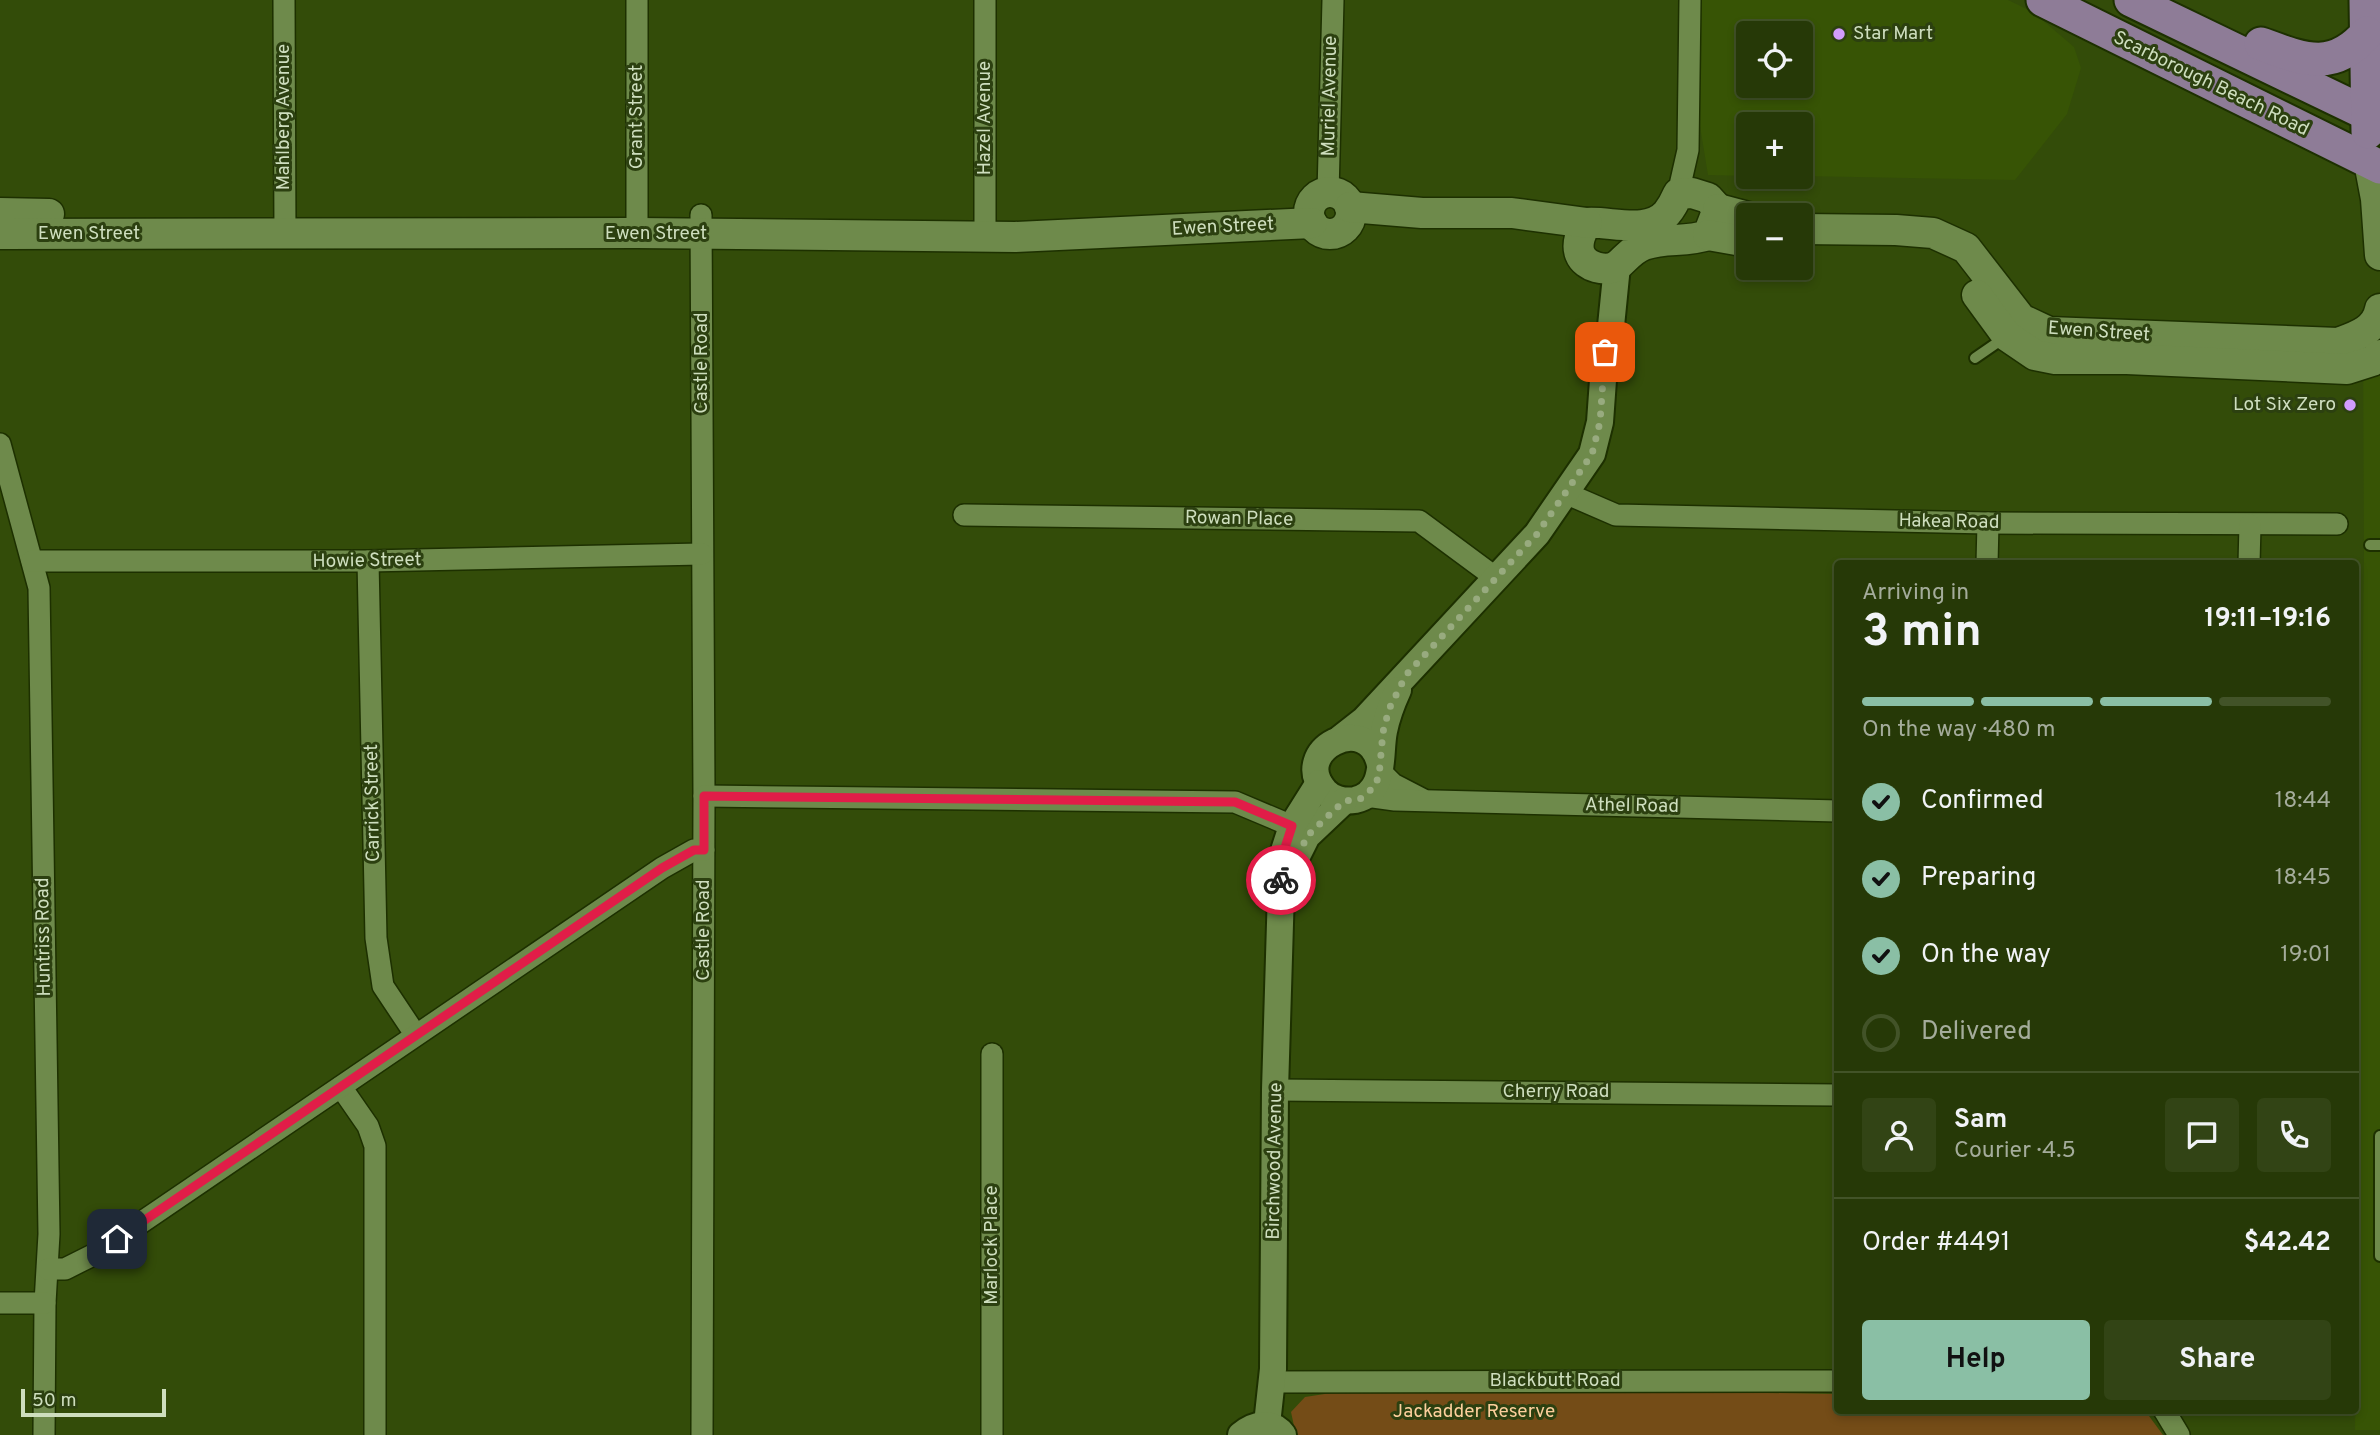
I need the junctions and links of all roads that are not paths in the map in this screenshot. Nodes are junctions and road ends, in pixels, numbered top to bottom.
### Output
1 (284, 0) edge
2 (636, 0) edge
3 (985, 0) edge
4 (1332, 0) edge
5 (1690, 0) edge
6 (2043, 0) edge
7 (2131, 0) edge
8 (2147, 0) edge
9 (2366, 0) edge
10 (2367, 33) junction
11 (2374, 117) edge
12 (1688, 150) junction
13 (2374, 165) edge
14 (1678, 194) junction
15 (1329, 211) junction
16 (0, 213) edge
17 (1711, 214) junction
18 (1736, 216) edge
19 (1587, 223) junction
20 (284, 224) junction
21 (637, 225) junction
22 (701, 225) junction
23 (985, 229) junction
24 (1813, 229) edge
25 (1736, 233) edge
26 (0, 234) edge
27 (1813, 247) edge
28 (2380, 255) edge
29 (1596, 262) junction
30 (2380, 309) edge
31 (2014, 328) junction
32 (2295, 354) junction
33 (2380, 355) edge
34 (1975, 358) dead end
35 (0, 444) edge
36 (1566, 493) junction
37 (964, 515) dead end
38 (1988, 523) junction
39 (2337, 524) dead end
40 (2249, 525) junction
41 (702, 554) junction
42 (1987, 560) edge
43 (2249, 560) edge
44 (32, 561) junction
45 (368, 561) junction
46 (1496, 578) junction
47 (1406, 675) junction
48 (1341, 738) junction
49 (1380, 768) junction
50 (1319, 783) junction
51 (704, 796) junction
52 (1355, 798) junction
53 (1427, 801) junction
54 (1834, 811) edge
55 (1292, 826) junction
56 (704, 850) junction
57 (1281, 897) junction
58 (415, 1034) junction
59 (992, 1054) dead end
60 (341, 1087) junction
61 (1275, 1090) junction
62 (1834, 1095) edge
63 (2380, 1136) edge
64 (2380, 1256) edge
65 (48, 1269) junction
66 (0, 1303) edge
67 (45, 1303) junction
68 (1834, 1381) edge
69 (1272, 1382) junction
70 (2166, 1414) edge
71 (1275, 1430) edge
72 (44, 1435) edge
73 (375, 1435) edge
74 (702, 1435) edge
75 (992, 1435) edge
76 (1241, 1435) edge
77 (2179, 1435) edge

1 - 20 street, Mahlberg Avenue
2 - 21 street, Grant Street
3 - 23 street, Hazel Avenue
4 - 15 street, Muriel Avenue
5 - 12 street
6 - 13 main road, Scarborough Beach Road
7 - 11 main road, Scarborough Beach Road
8 - 10 main road
9 - 10 main road
10 - 11 main road
11 - 13 main road
12 - 14 street
12 - 17 street
13 - 28 main road
14 - 17 main road
14 - 19 main road, Ewen Street
15 - 19 main road, Ewen Street
15 - 23 main road, Ewen Street
15 - 29 main road, Ewen Street
16 - 20 main road, Ewen Street
17 - 18 main road
17 - 25 main road
17 - 29 main road
19 - 29 main road
20 - 21 main road, Ewen Street
20 - 26 main road, Ewen Street
21 - 22 main road, Ewen Street
22 - 23 main road, Ewen Street
22 - 41 street, Castle Road
24 - 31 main road, Ewen Street
27 - 31 main road, Ewen Street
29 - 36 street, Birchwood Avenue
30 - 32 main road, Ewen Street
31 - 32 main road, Ewen Street
31 - 34 lane
32 - 33 main road, Ewen Street
35 - 44 street, Huntriss Road
36 - 38 street, Hakea Road
36 - 46 street, Birchwood Avenue
37 - 46 street, Rowan Place
38 - 40 street, Hakea Road
38 - 42 street
39 - 40 street, Hakea Road
40 - 43 street
41 - 45 street, Howie Street
41 - 51 street, Castle Road
44 - 45 street, Howie Street
44 - 65 street, Huntriss Road
45 - 58 street, Carrick Street
46 - 47 street, Birchwood Avenue
47 - 48 street, Birchwood Avenue
47 - 49 street, Birchwood Avenue
48 - 49 street
48 - 50 street, Birchwood Avenue
49 - 52 street, Birchwood Avenue
49 - 53 street, Athel Road
50 - 52 street
50 - 55 street, Birchwood Avenue
51 - 55 street
51 - 56 street, Castle Road
52 - 53 street, Athel Road
52 - 57 street, Birchwood Avenue
53 - 54 street, Athel Road
55 - 57 street, Birchwood Avenue
56 - 58 street
56 - 74 street, Castle Road
57 - 61 street, Birchwood Avenue
58 - 60 street
59 - 75 street, Marlock Place
60 - 65 street
60 - 73 street
61 - 62 street, Cherry Road
61 - 69 street, Birchwood Avenue
63 - 64 lane
65 - 67 street, Huntriss Road
66 - 67 street
67 - 72 street, Huntriss Road
68 - 69 street, Blackbutt Road
69 - 71 street, Birchwood Avenue
70 - 77 street
71 - 76 street, Birchwood Avenue

